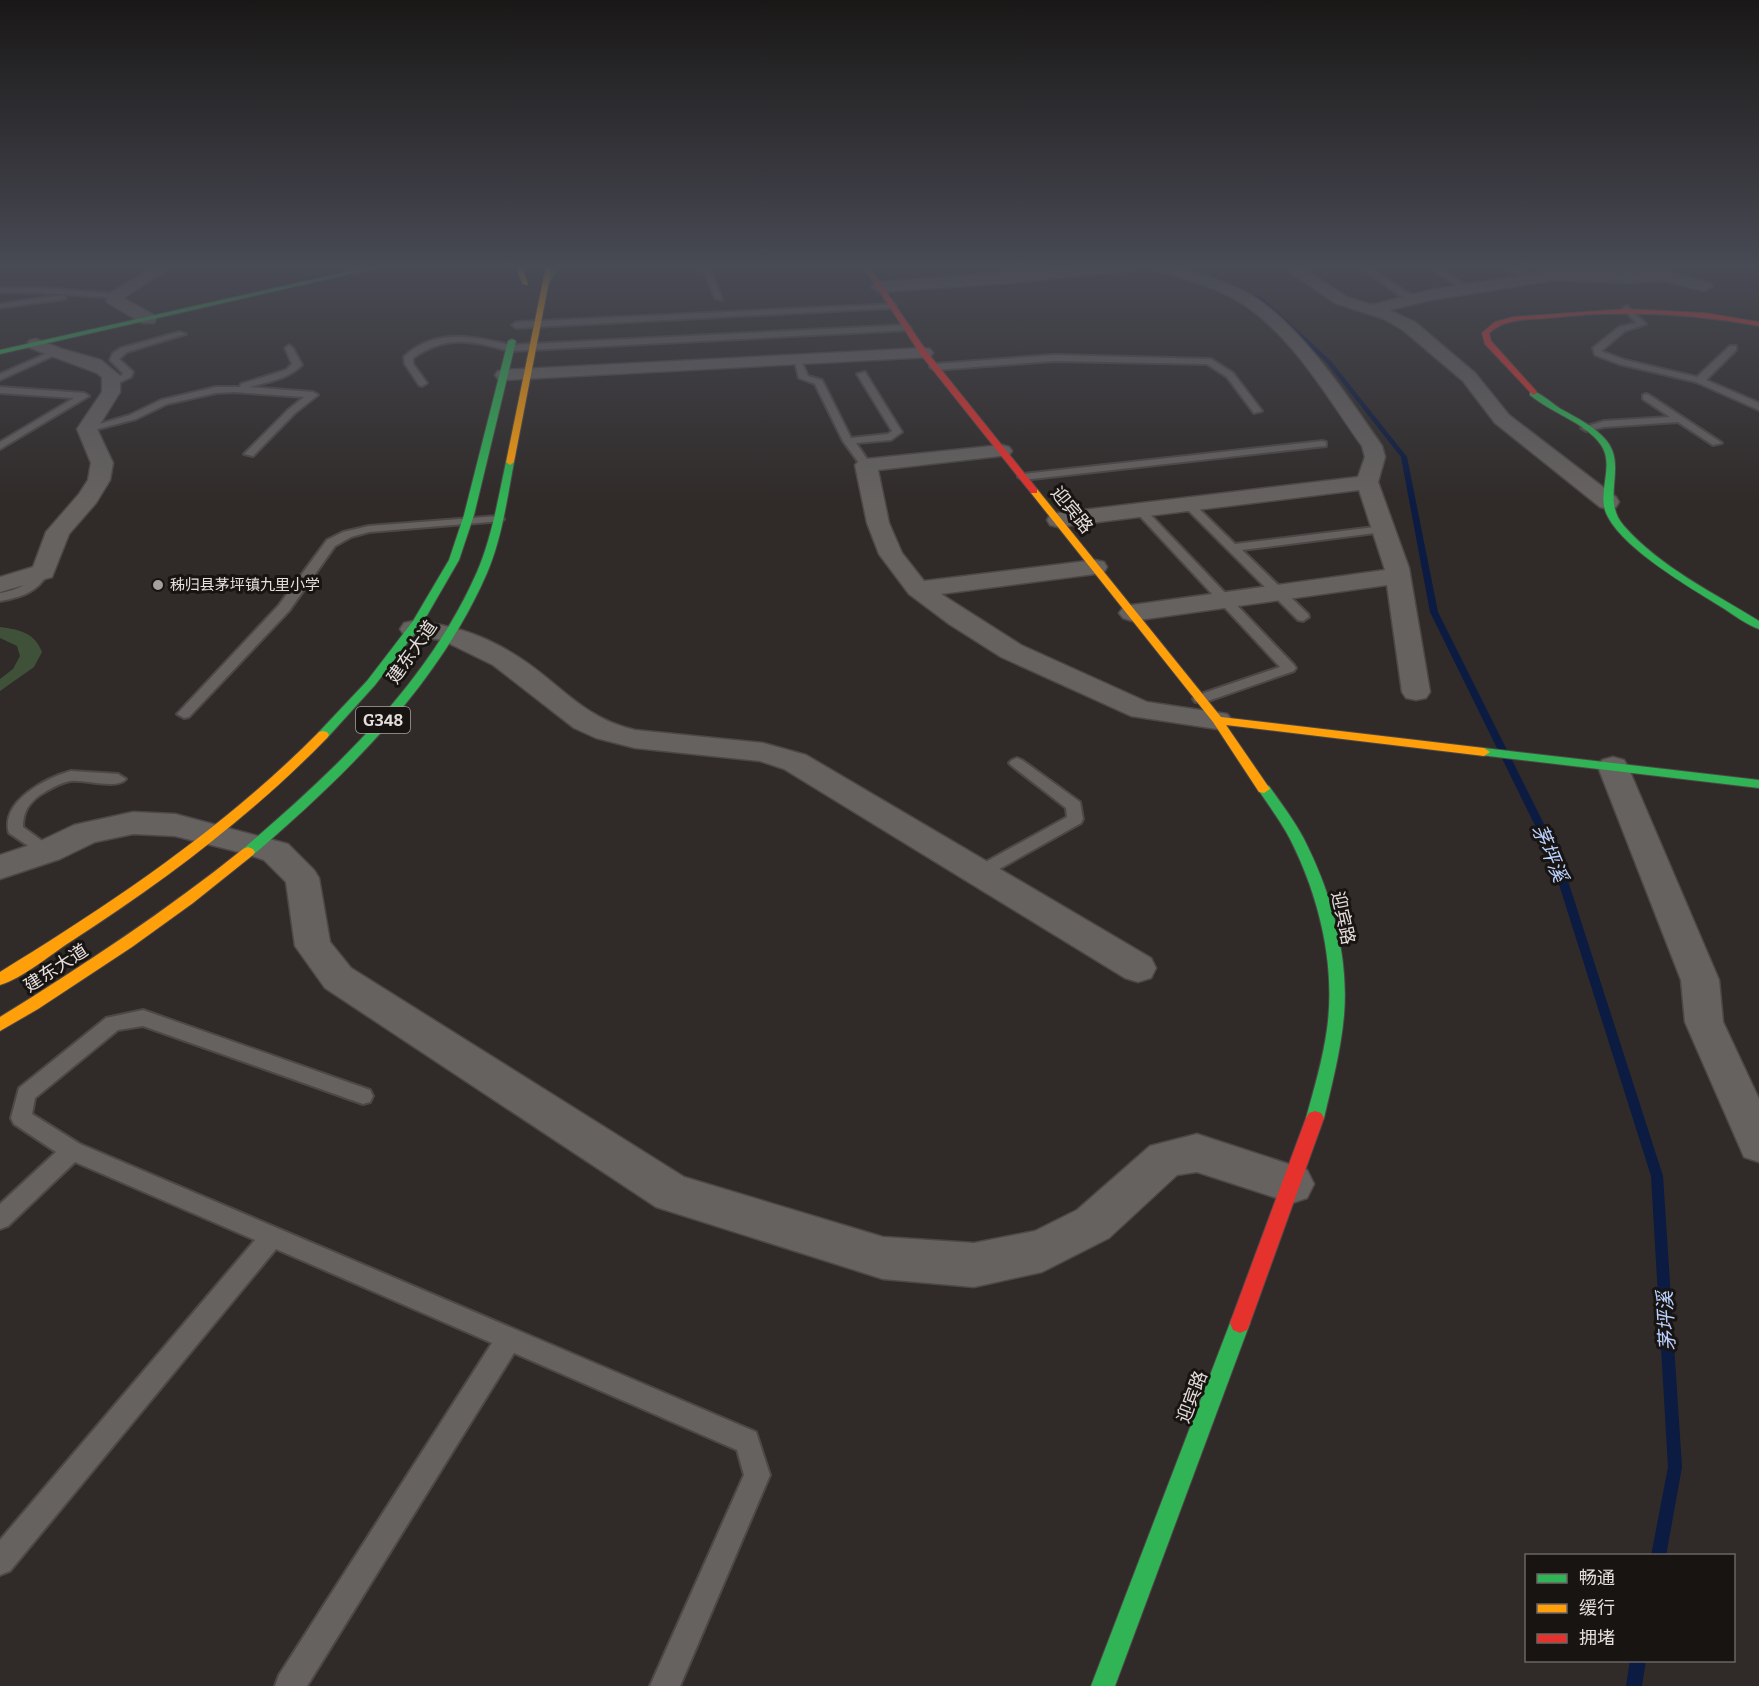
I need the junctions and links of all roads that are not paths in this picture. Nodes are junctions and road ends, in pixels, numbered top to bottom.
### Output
1 (60, 345) edge
2 (142, 345) edge
3 (428, 345) edge
4 (499, 345) edge
5 (511, 345) edge
6 (578, 345) edge
7 (919, 345) edge
8 (1293, 345) edge
9 (1431, 345) edge
10 (1490, 345) edge
11 (1602, 345) edge
12 (532, 347) junction
13 (289, 348) dead end
14 (510, 348) junction
15 (1733, 348) dead end
16 (45, 349) junction
17 (0, 352) edge
18 (797, 360) junction
19 (930, 360) junction
20 (527, 374) junction
21 (862, 374) dead end
22 (504, 375) junction
23 (0, 376) edge
24 (1699, 380) junction
25 (111, 383) junction
26 (422, 383) dead end
27 (234, 389) junction
28 (0, 390) edge
29 (1646, 397) dead end
30 (1759, 406) edge
31 (1257, 411) dead end
32 (1680, 419) junction
33 (1586, 428) junction
34 (87, 429) junction
35 (848, 441) junction
36 (1717, 443) dead end
37 (1322, 444) dead end
38 (0, 446) edge
39 (1002, 451) junction
40 (249, 454) dead end
41 (866, 465) junction
42 (1023, 477) junction
43 (1367, 482) junction
44 (1608, 502) junction
45 (1188, 504) junction
46 (1140, 510) junction
47 (498, 519) junction
48 (1058, 520) junction
49 (468, 521) junction
50 (1383, 529) junction
51 (1232, 548) junction
52 (1095, 567) junction
53 (43, 572) junction
54 (1398, 576) junction
55 (0, 585) edge
56 (918, 589) junction
57 (1279, 593) junction
58 (0, 597) edge
59 (1225, 600) junction
60 (1132, 613) junction
61 (1303, 617) dead end
62 (1759, 626) edge
63 (413, 629) junction
64 (448, 633) junction
65 (1416, 692) dead end
66 (1200, 699) junction
67 (184, 714) dead end
68 (1217, 720) junction
69 (1017, 763) dead end
70 (1613, 767) junction
71 (118, 779) dead end
72 (1759, 784) edge
73 (211, 833) junction
74 (256, 845) junction
75 (48, 851) junction
76 (0, 867) edge
77 (979, 873) junction
78 (1138, 968) dead end
79 (0, 978) edge
80 (0, 1025) edge
81 (363, 1096) dead end
82 (1759, 1143) edge
83 (72, 1151) junction
84 (1292, 1184) junction
85 (0, 1219) edge
86 (272, 1237) junction
87 (509, 1339) junction
88 (0, 1561) edge
89 (290, 1686) edge
90 (665, 1686) edge
91 (1103, 1686) edge

1 - 16 main road
2 - 25 lane
3 - 26 lane
4 - 14 lane
5 - 14 main road, 建东大道 / G348
6 - 12 lane
7 - 19 main road, 迎宾路
8 - 43 street
9 - 44 street
10 - 33 main road
11 - 24 lane
12 - 14 lane
12 - 20 main road, 建东大道 / G348
13 - 27 lane
14 - 22 main road, 建东大道 / G348
15 - 24 lane
16 - 17 main road
16 - 23 lane
16 - 25 street
18 - 19 street
18 - 20 street
18 - 35 lane
19 - 31 lane
19 - 39 main road, 迎宾路
20 - 22 street
20 - 47 main road, 建东大道 / G348
21 - 35 lane
22 - 49 main road, 建东大道 / G348
24 - 30 lane
25 - 34 street
27 - 34 lane
27 - 40 lane
28 - 38 lane
29 - 32 lane
32 - 33 lane
32 - 36 lane
33 - 44 main road
34 - 53 street
35 - 41 lane
37 - 42 lane
39 - 41 street
39 - 42 main road, 迎宾路
41 - 56 street
42 - 48 main road, 迎宾路
43 - 45 street
43 - 50 street
44 - 62 main road
45 - 46 street
45 - 51 lane
46 - 48 street
46 - 59 lane
47 - 49 lane
47 - 64 main road, 建东大道 / G348
48 - 52 main road, 迎宾路
49 - 63 main road, 建东大道 / G348
49 - 67 lane
50 - 51 lane
50 - 54 street
51 - 57 lane
52 - 56 street
52 - 60 main road, 迎宾路
53 - 55 street
53 - 58 lane
54 - 57 street
54 - 65 street
56 - 68 street
57 - 59 street
57 - 61 lane
59 - 60 street
59 - 66 lane
60 - 66 main road, 迎宾路
63 - 64 street
63 - 73 main road, 建东大道 / G348
64 - 74 main road, 建东大道 / G348
64 - 77 street
66 - 68 main road, 迎宾路
68 - 70 main road
68 - 84 main road, 迎宾路
69 - 77 lane
70 - 72 main road
70 - 82 street
71 - 75 lane
73 - 74 street
73 - 75 street
73 - 79 main road, 建东大道 / G348
74 - 80 main road, 建东大道 / G348
74 - 84 street
75 - 76 street
77 - 78 street
81 - 83 lane
83 - 85 lane
83 - 86 lane
84 - 91 main road, 迎宾路
86 - 87 lane
86 - 88 lane
87 - 89 lane
87 - 90 lane

